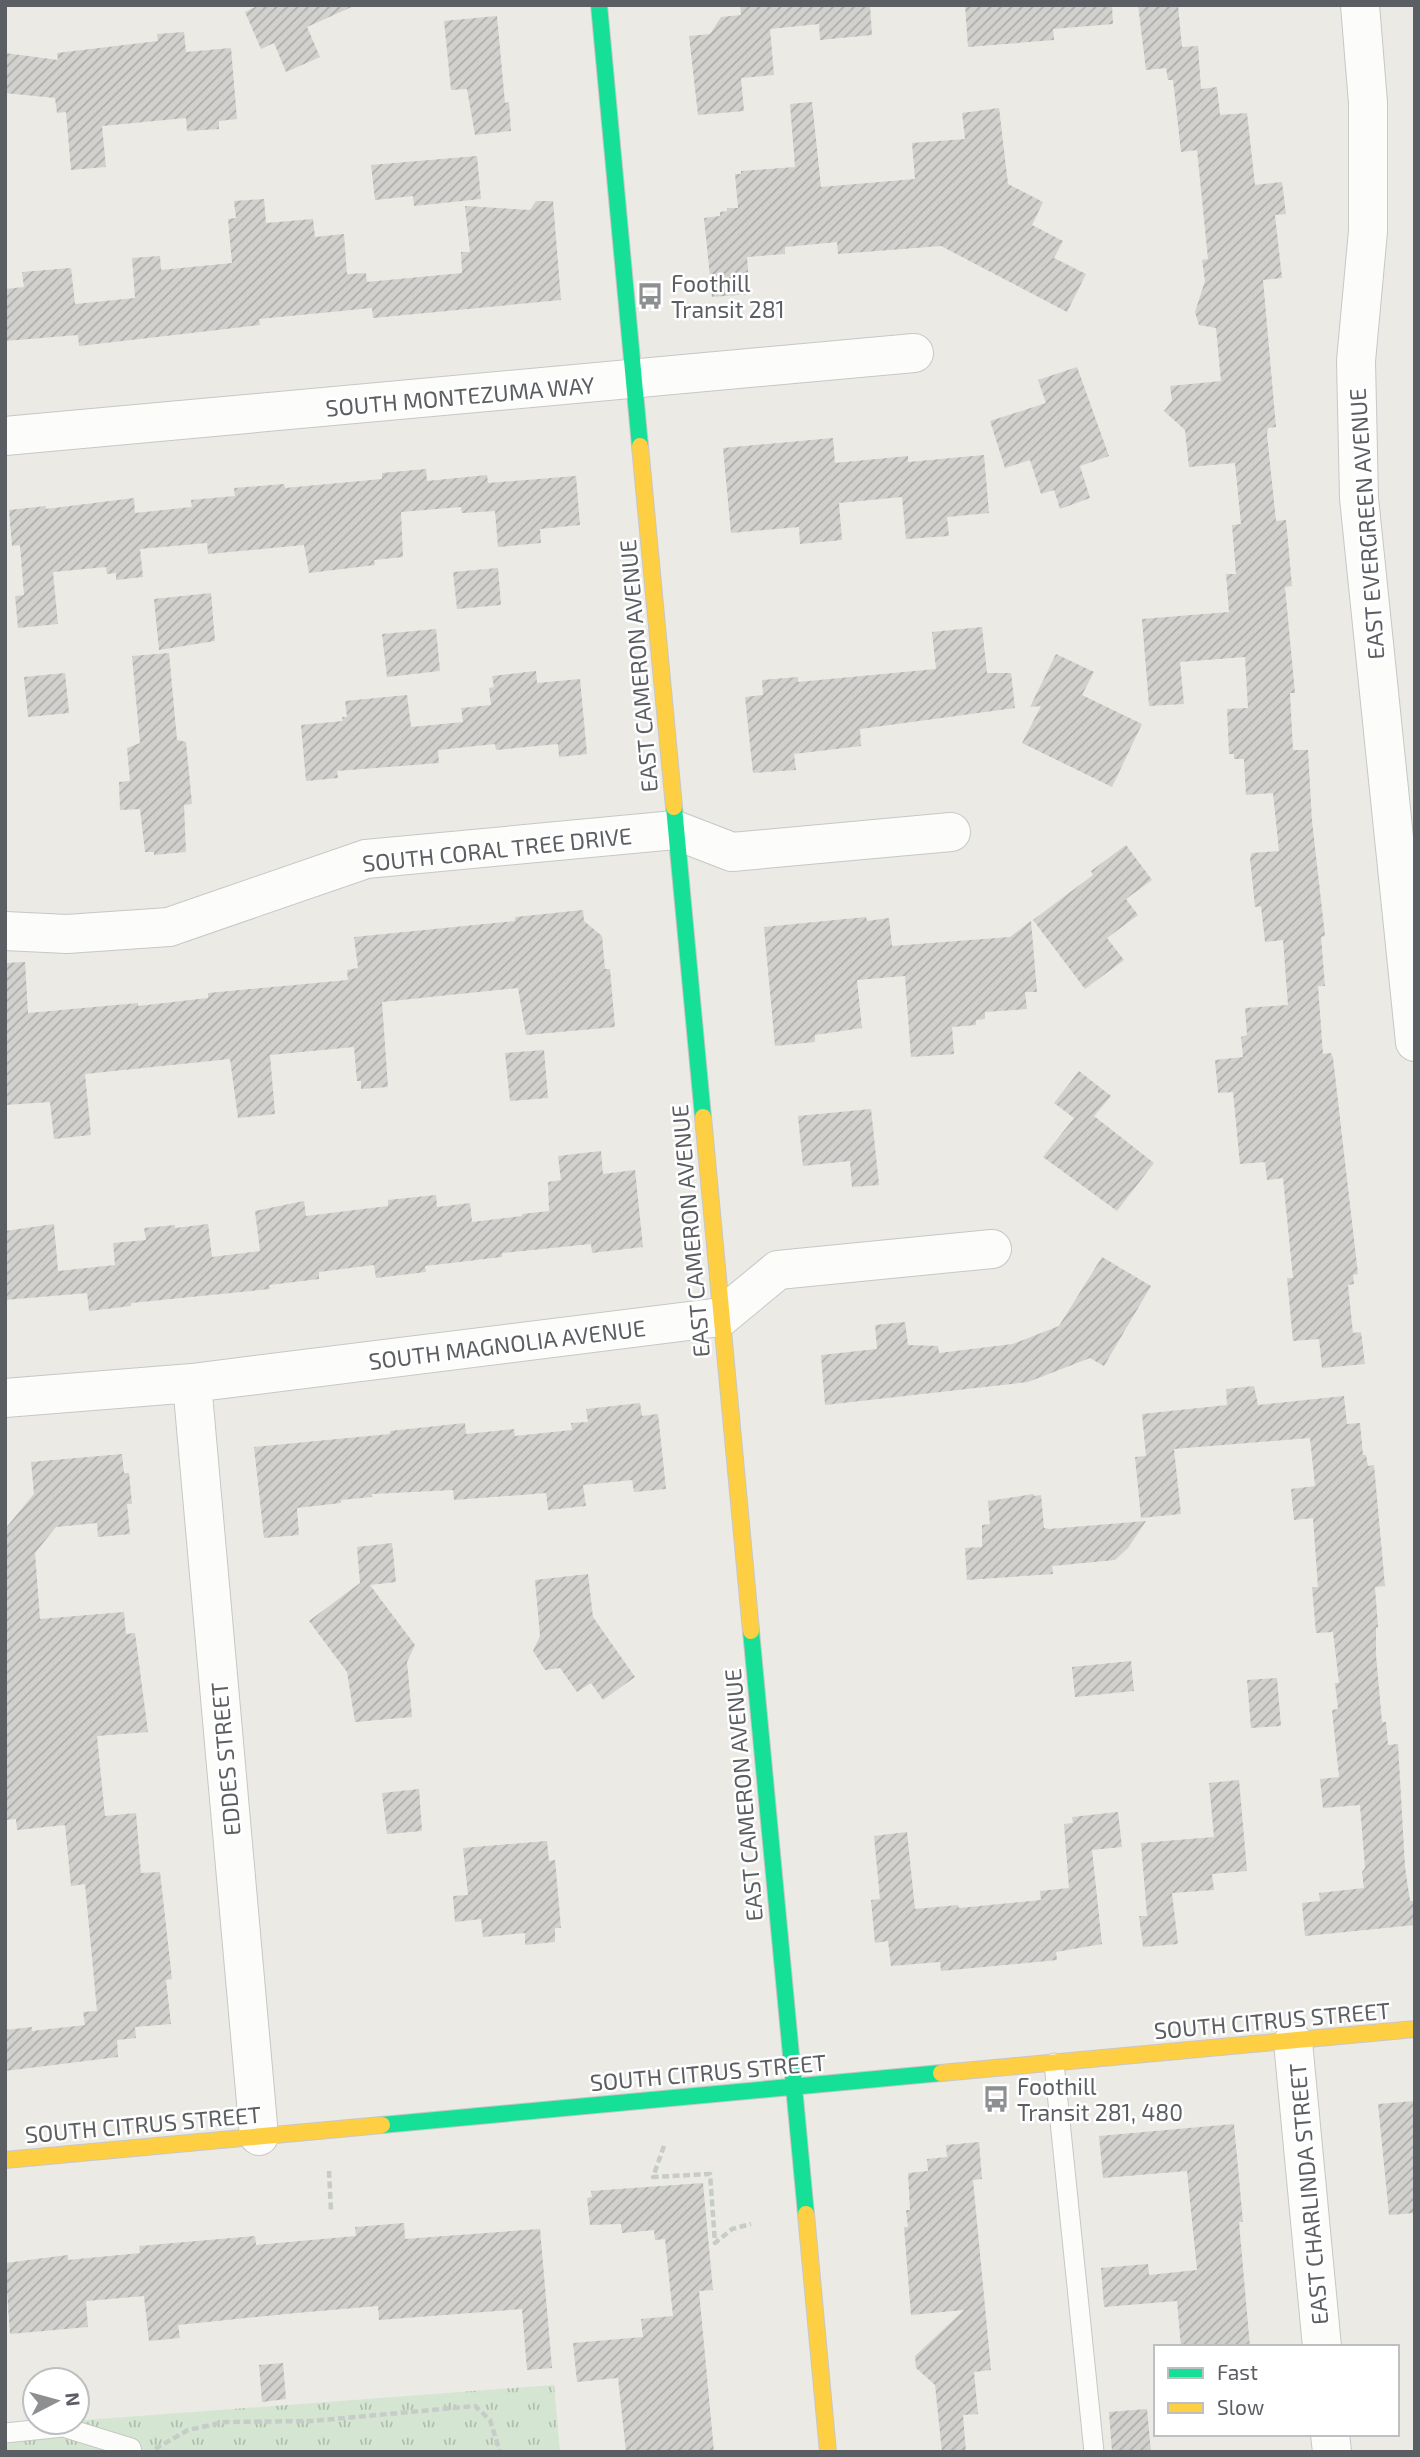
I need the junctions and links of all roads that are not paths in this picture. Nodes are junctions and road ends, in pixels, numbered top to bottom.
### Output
1 (599, 5) edge
2 (1360, 5) edge
3 (914, 353) dead end
4 (635, 380) junction
5 (5, 436) edge
6 (675, 830) junction
7 (951, 832) dead end
8 (5, 931) edge
9 (1415, 1042) edge
10 (992, 1248) dead end
11 (721, 1317) junction
12 (192, 1383) junction
13 (5, 1398) edge
14 (1415, 2029) edge
15 (1293, 2042) junction
16 (1054, 2063) junction
17 (793, 2087) junction
18 (259, 2136) junction
19 (5, 2160) edge
20 (1322, 2345) edge
21 (5, 2432) edge
22 (132, 2452) edge
23 (828, 2452) edge
24 (1094, 2452) edge

1 - 4 main road, EAST CAMERON AVENUE
2 - 9 street, EAST EVERGREEN AVENUE
3 - 4 street, SOUTH MONTEZUMA WAY
4 - 5 street, SOUTH MONTEZUMA WAY
4 - 6 main road, EAST CAMERON AVENUE
6 - 7 street, SOUTH CORAL TREE DRIVE
6 - 8 street, SOUTH CORAL TREE DRIVE
6 - 11 main road, EAST CAMERON AVENUE
10 - 11 street
11 - 12 street, SOUTH MAGNOLIA AVENUE
11 - 17 main road, EAST CAMERON AVENUE
12 - 13 street, SOUTH MAGNOLIA AVENUE
12 - 18 street, EDDES STREET
14 - 15 main road, SOUTH CITRUS STREET
15 - 16 main road, SOUTH CITRUS STREET
15 - 20 street, EAST CHARLINDA STREET
16 - 17 main road, SOUTH CITRUS STREET
16 - 24 lane
17 - 18 main road, SOUTH CITRUS STREET
17 - 23 main road, EAST CAMERON AVENUE
18 - 19 main road, SOUTH CITRUS STREET
21 - 22 lane

